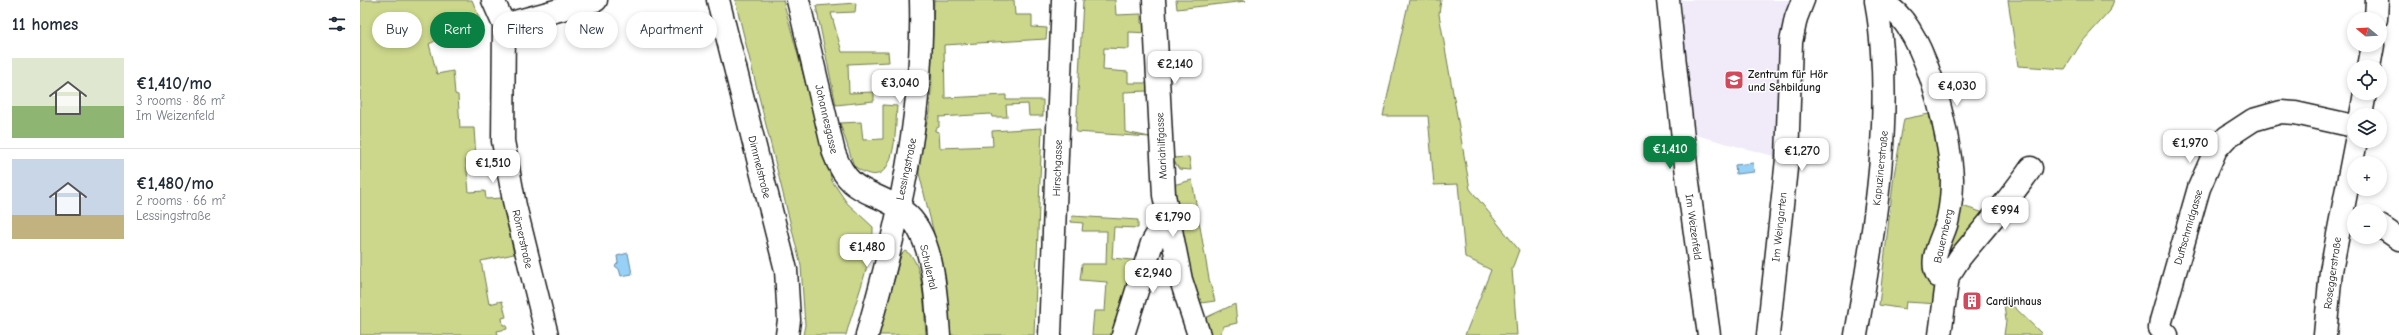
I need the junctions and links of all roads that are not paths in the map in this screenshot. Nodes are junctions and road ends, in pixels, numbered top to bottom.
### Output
1 (493, 0) edge
2 (596, 0) edge
3 (718, 0) edge
4 (798, 0) edge
5 (921, 0) edge
6 (1063, 0) edge
7 (1154, 0) edge
8 (1668, 0) edge
9 (1803, 0) edge
10 (2377, 0) edge
11 (1876, 1) edge
12 (498, 12) edge
13 (552, 12) edge
14 (2376, 12) edge
15 (504, 48) edge
16 (2347, 124) edge
17 (2355, 148) edge
18 (2032, 168) dead end
19 (2350, 204) edge
20 (898, 209) junction
21 (1168, 216) junction
22 (2347, 219) edge
23 (2387, 231) edge
24 (2399, 239) edge
25 (1948, 275) junction
26 (547, 335) edge
27 (787, 335) edge
28 (867, 335) edge
29 (939, 335) edge
30 (1050, 335) edge
31 (1124, 335) edge
32 (1199, 335) edge
33 (1709, 335) edge
34 (1768, 335) edge
35 (1856, 335) edge
36 (1940, 335) edge
37 (2167, 335) edge
38 (2325, 335) edge

1 - 12 street, Römerstraße
2 - 13 street
3 - 27 street, Dimmelstraße
4 - 20 street, Johannesgasse
5 - 20 street, Lessingstraße
6 - 30 street, Hirschgasse
7 - 21 street, Mariahilfgasse
8 - 33 street, Im Weizenfeld
9 - 34 street, Im Weingarten
10 - 14 street
11 - 25 street, Bauernberg
11 - 35 street, Kapuzinerstraße
15 - 26 street, Römerstraße
16 - 37 street, Duftschmidgasse
17 - 19 street, Roseggerstraße
18 - 25 street, Bauernberg
20 - 28 street, Lessingstraße
20 - 29 street, Schulertal
21 - 31 street
21 - 32 street, Mariahilfgasse
22 - 38 street, Roseggerstraße
23 - 24 street
25 - 36 street

